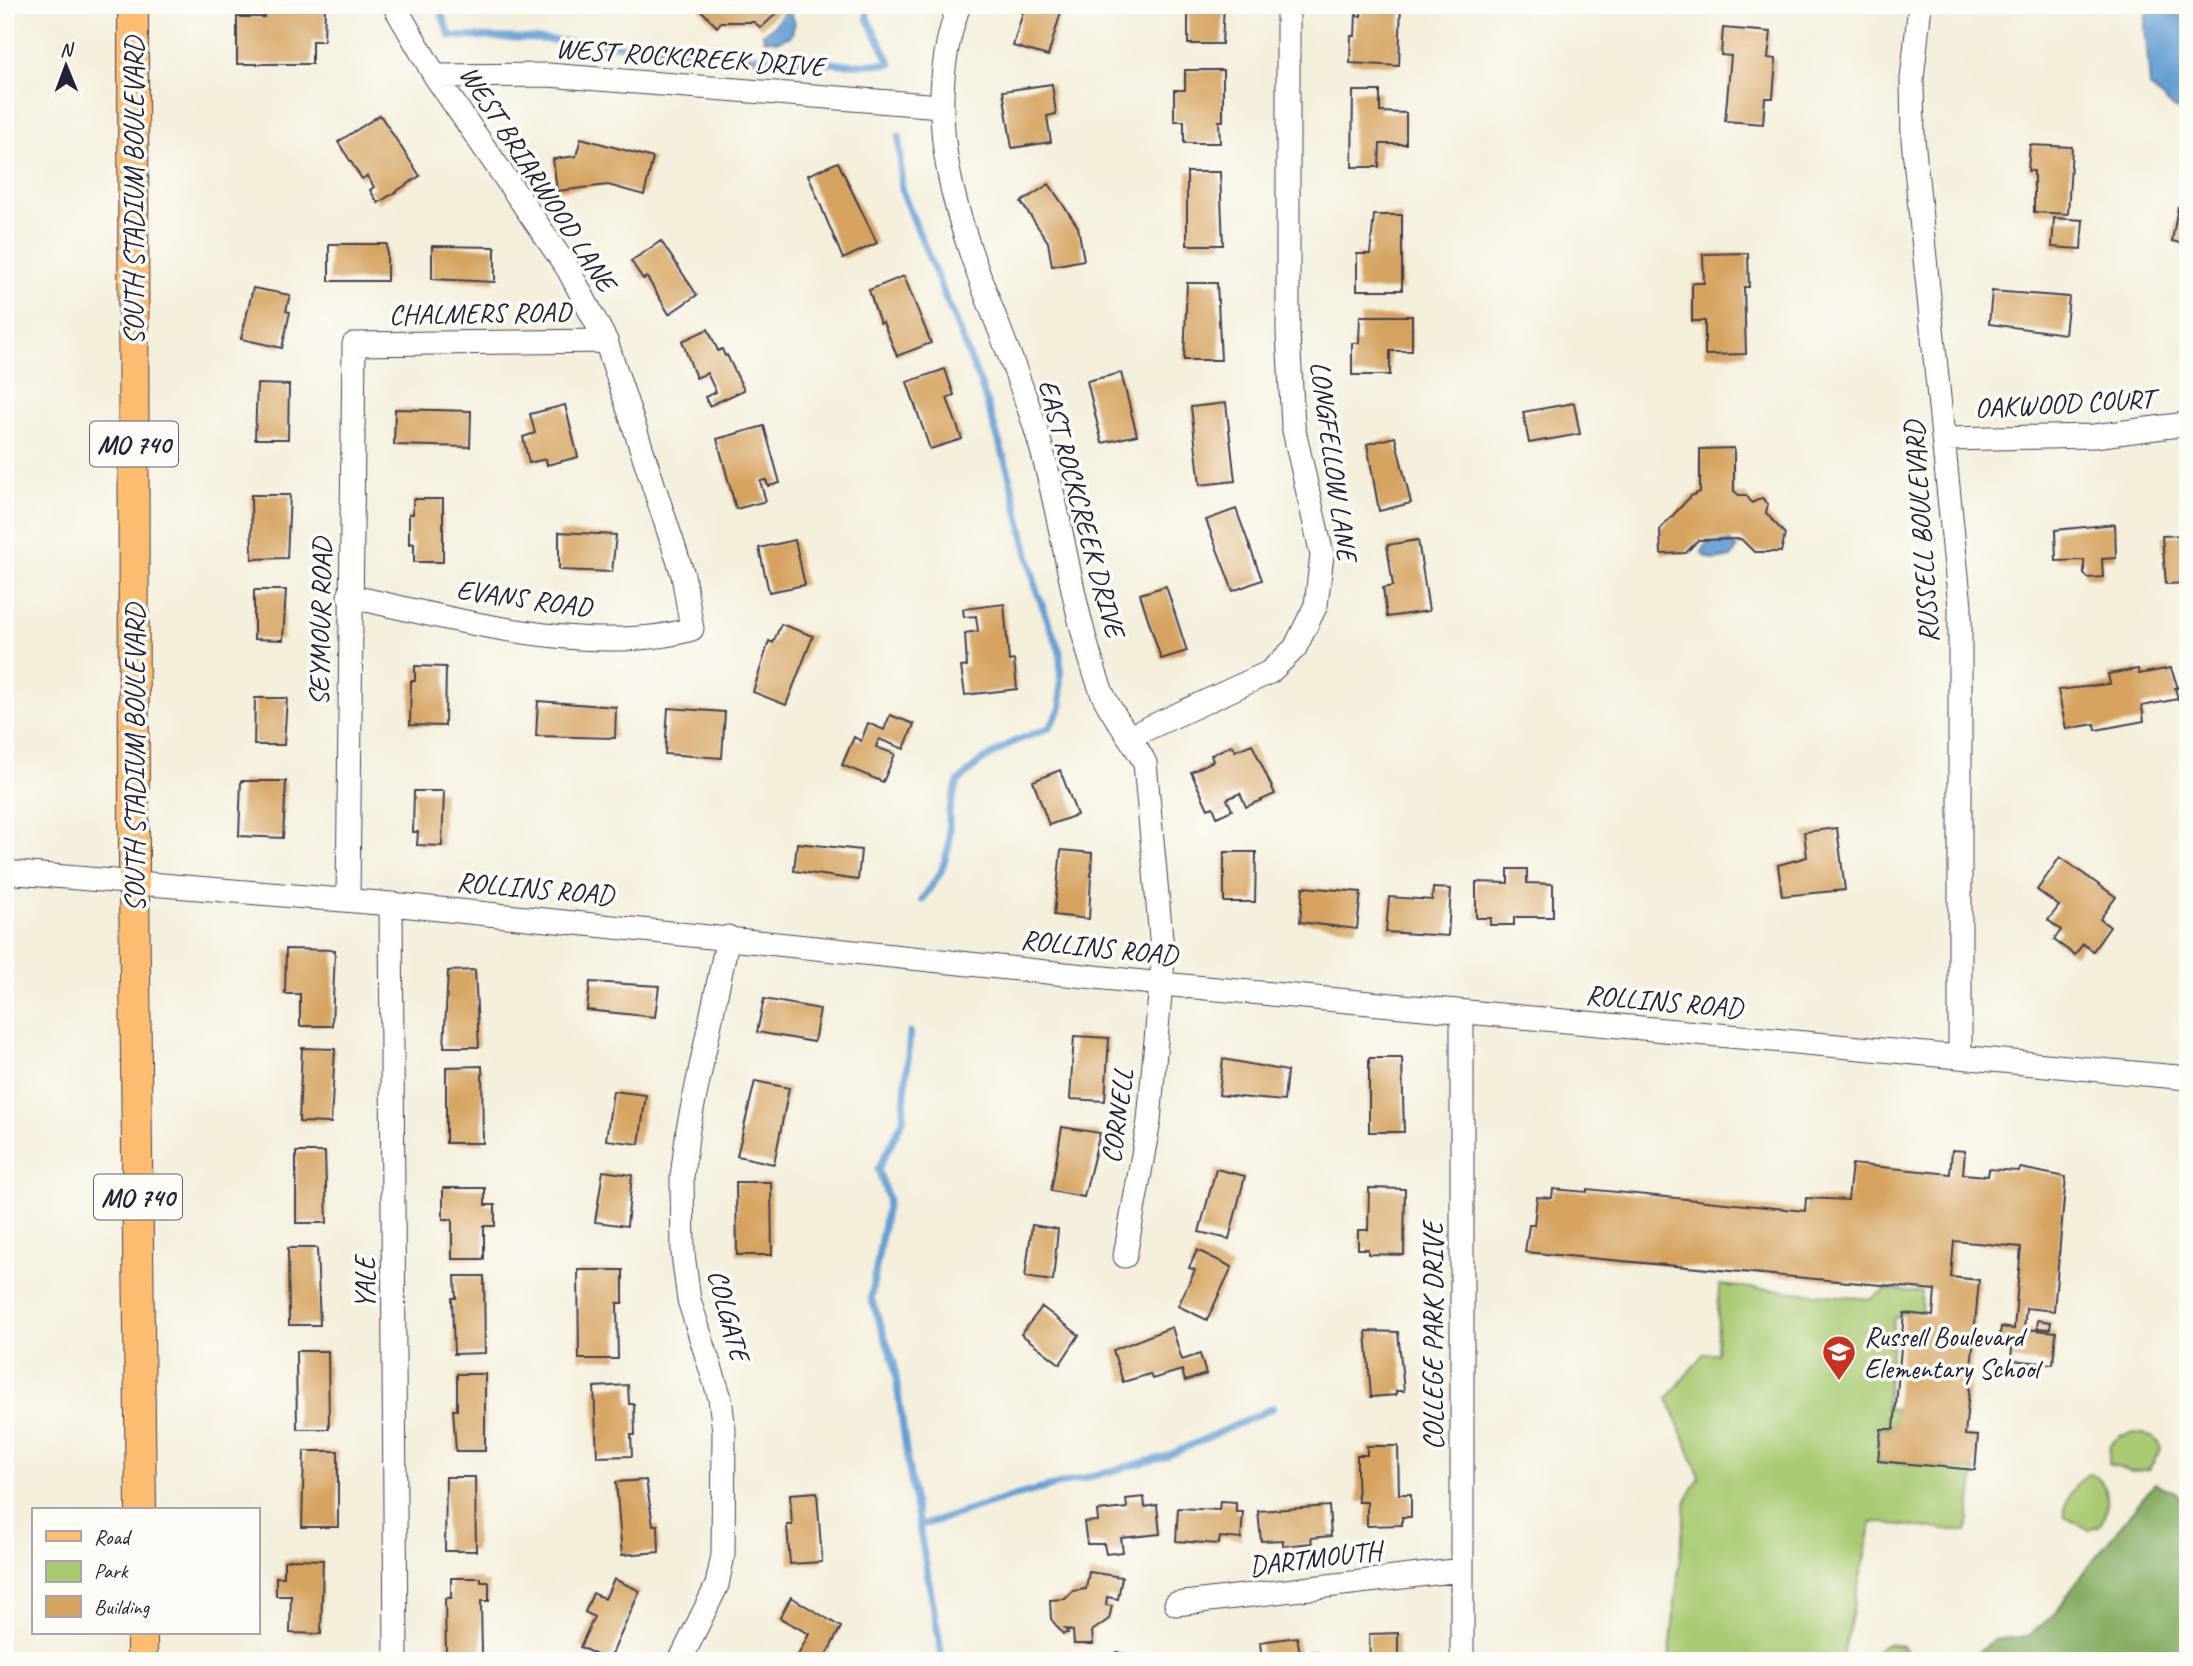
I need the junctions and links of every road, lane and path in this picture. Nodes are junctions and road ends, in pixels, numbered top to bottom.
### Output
1 (133, 5) edge
2 (394, 5) edge
3 (959, 5) edge
4 (1289, 5) edge
5 (1920, 5) edge
6 (435, 76) junction
7 (940, 106) junction
8 (606, 341) junction
9 (354, 344) joint
10 (2186, 424) dead end
11 (1945, 439) junction
12 (349, 596) junction
13 (692, 629) joint
14 (1131, 736) junction
15 (5, 872) edge
16 (134, 883) junction
17 (348, 900) junction
18 (391, 904) junction
19 (728, 937) junction
20 (1162, 984) junction
21 (1462, 1012) junction
22 (1960, 1057) junction
23 (2188, 1078) edge
24 (1125, 1256) dead end
25 (141, 1508) edge
26 (1461, 1570) junction
27 (1176, 1604) dead end
28 (142, 1634) edge
29 (142, 1661) edge
30 (396, 1661) edge
31 (680, 1661) edge
32 (1462, 1661) edge

1 - 16 main road, SOUTH STADIUM BOULEVARD / MO 740
2 - 6 street, WEST BRIARWOOD LANE
3 - 7 street, EAST ROCKCREEK DRIVE
4 - 14 street, LONGFELLOW LANE
5 - 11 street, RUSSELL BOULEVARD
6 - 7 street, WEST ROCKCREEK DRIVE
6 - 8 street, WEST BRIARWOOD LANE
7 - 14 street, EAST ROCKCREEK DRIVE
8 - 9 street, CHALMERS ROAD
8 - 13 street, WEST BRIARWOOD LANE
9 - 12 street, SEYMOUR ROAD
10 - 11 street, OAKWOOD COURT
11 - 22 street, RUSSELL BOULEVARD
12 - 13 street, EVANS ROAD
12 - 17 street, SEYMOUR ROAD
14 - 20 street, EAST ROCKCREEK DRIVE
15 - 16 street, ROLLINS ROAD
16 - 17 street, ROLLINS ROAD
16 - 25 main road, SOUTH STADIUM BOULEVARD / MO 740
17 - 18 street, ROLLINS ROAD
18 - 19 street, ROLLINS ROAD
18 - 30 street, YALE
19 - 20 street, ROLLINS ROAD
19 - 31 street, COLGATE
20 - 21 street, ROLLINS ROAD
20 - 24 street, CORNELL
21 - 22 street, ROLLINS ROAD
21 - 26 street, COLLEGE PARK DRIVE
22 - 23 street, ROLLINS ROAD
26 - 27 street, DARTMOUTH
26 - 32 street, COLLEGE PARK DRIVE
28 - 29 main road

